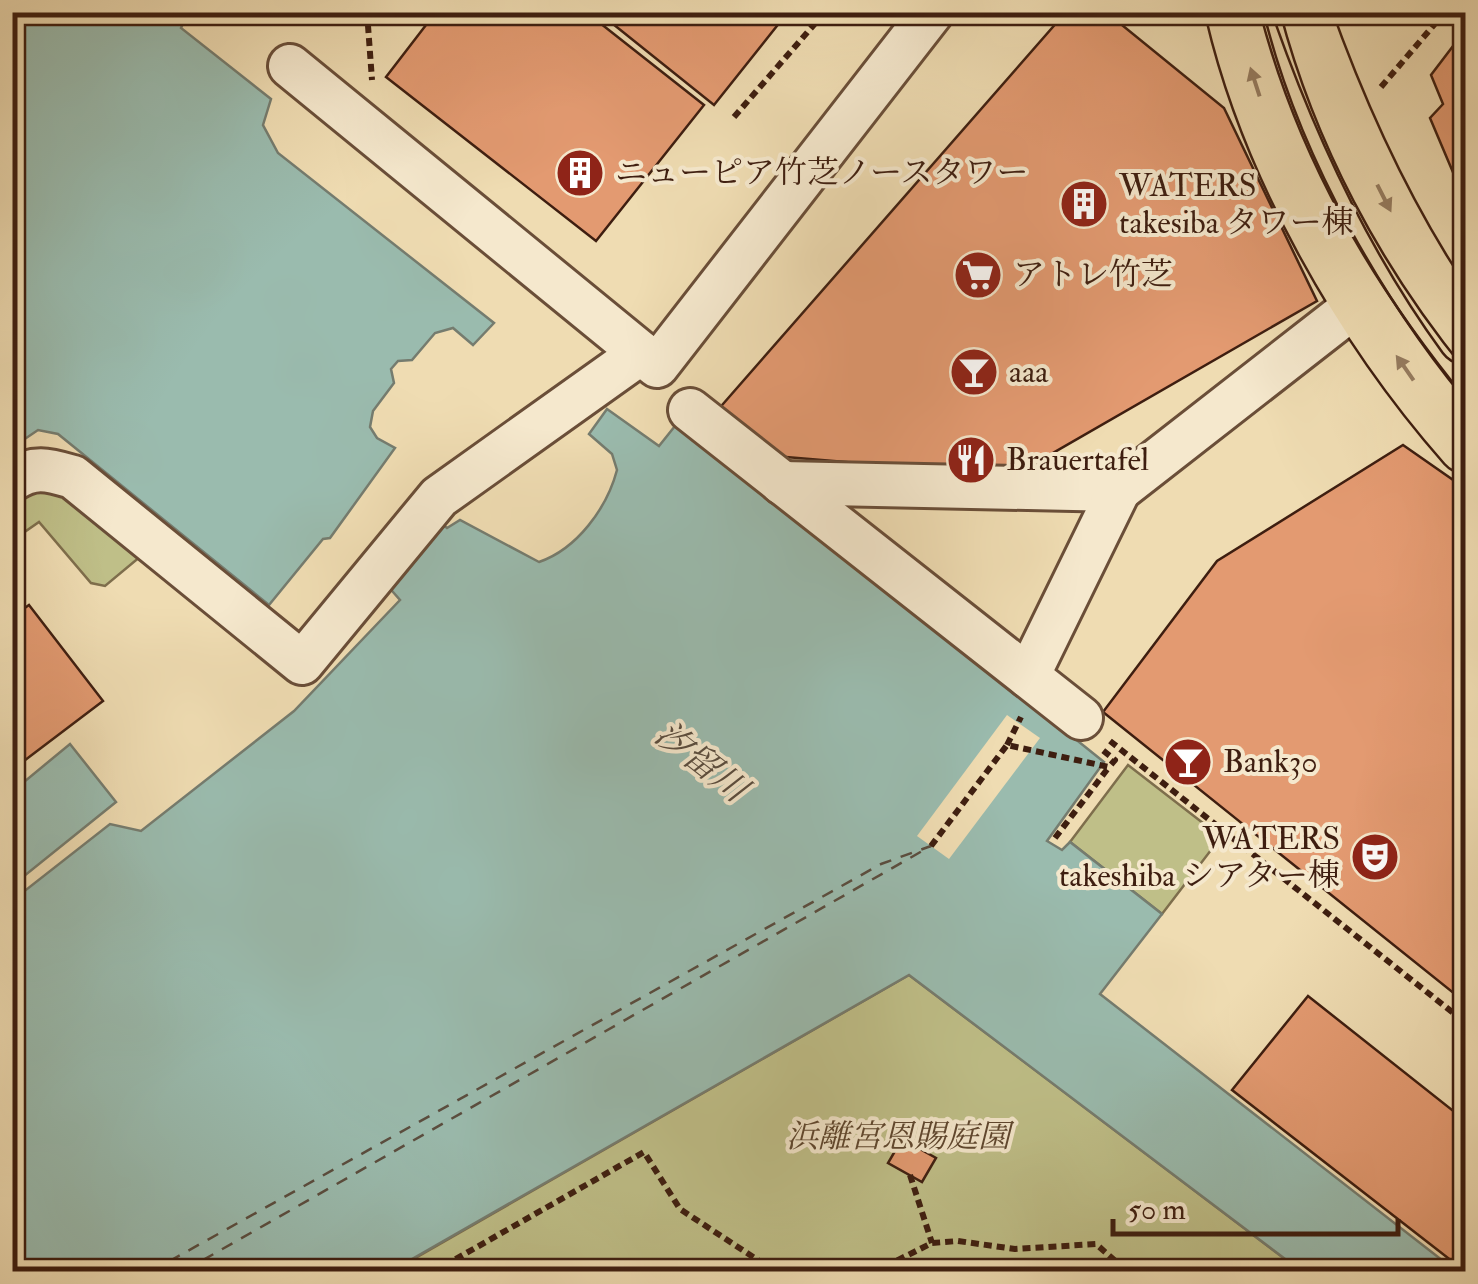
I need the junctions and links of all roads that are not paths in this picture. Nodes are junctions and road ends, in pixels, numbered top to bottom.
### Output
1 (932, 12) edge
2 (1234, 12) edge
3 (1302, 12) edge
4 (290, 66) dead end
5 (1351, 310) dead end
6 (1466, 336) edge
7 (641, 354) junction
8 (690, 410) dead end
9 (1466, 445) edge
10 (12, 480) edge
11 (782, 483) junction
12 (1119, 490) junction
13 (1028, 676) junction
14 (1081, 718) road end

1 - 7 street
9 -> 2 main road
3 -> 6 main road
4 - 7 street
5 - 12 street
7 - 10 street
8 - 11 street
11 - 12 street
11 - 13 street
12 - 13 street
13 - 14 street

